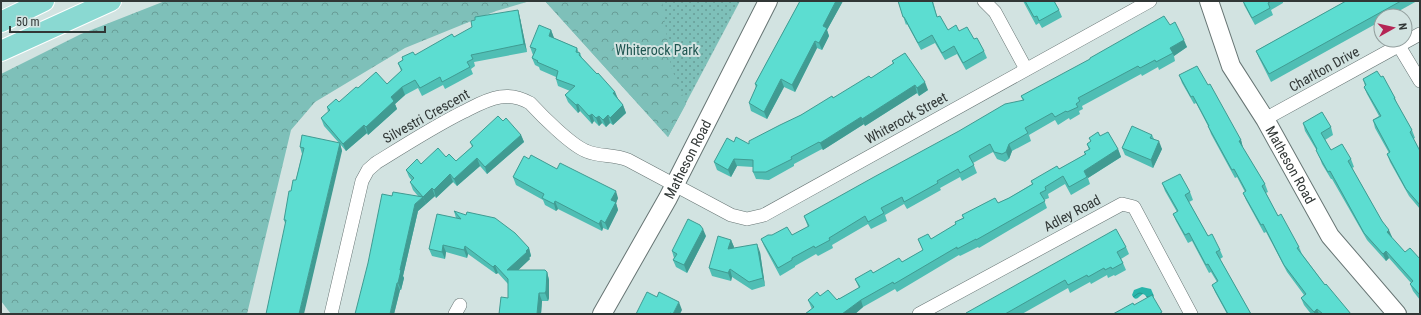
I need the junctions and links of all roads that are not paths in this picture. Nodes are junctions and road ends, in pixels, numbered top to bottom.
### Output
1 (44, 1) edge
2 (111, 1) edge
3 (768, 1) edge
4 (984, 1) edge
5 (1150, 1) edge
6 (1209, 1) edge
7 (1, 22) edge
8 (1395, 48) edge
9 (1400, 48) edge
10 (1, 51) edge
11 (1026, 69) junction
12 (1420, 81) edge
13 (1265, 119) junction
14 (673, 185) junction
15 (331, 314) edge
16 (602, 314) edge
17 (919, 314) edge
18 (1191, 314) edge
19 (1397, 314) edge

1 - 7 main road
2 - 10 main road
3 - 14 street, Matheson Road
4 - 11 street
5 - 11 street, Whiterock Street
6 - 13 street, Matheson Road
8 - 13 street, Charlton Drive
9 - 12 street
11 - 14 street, Whiterock Street
13 - 19 street, Matheson Road
14 - 15 street, Silvestri Crescent
14 - 16 street, Matheson Road
17 - 18 street, Adley Road

